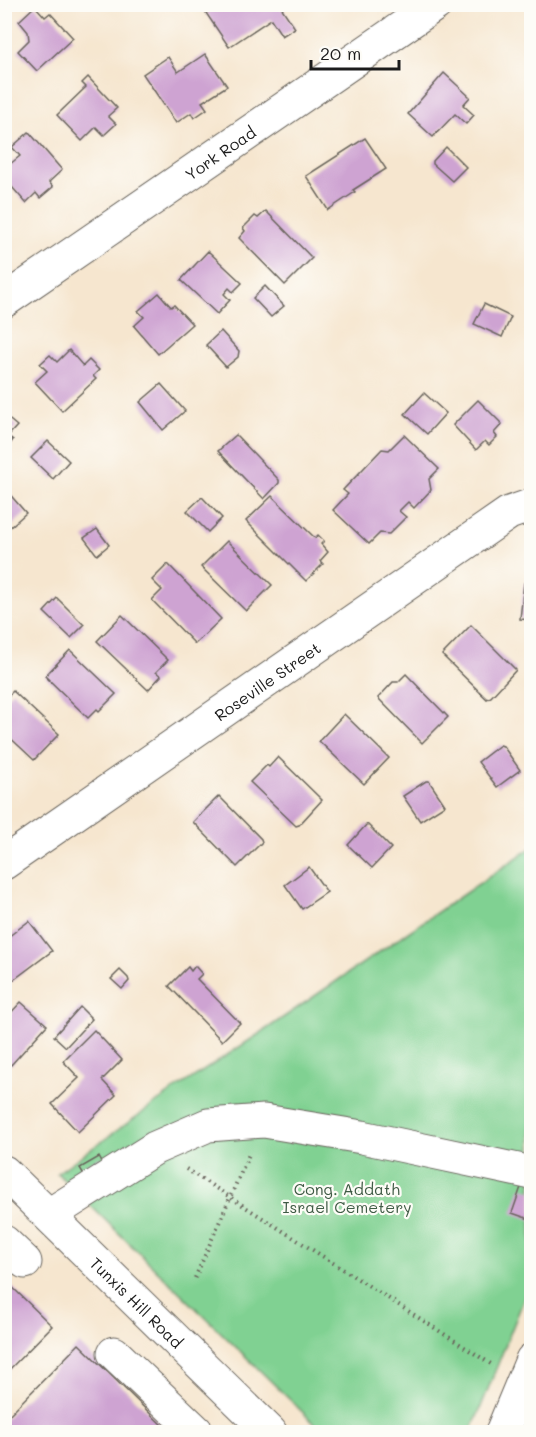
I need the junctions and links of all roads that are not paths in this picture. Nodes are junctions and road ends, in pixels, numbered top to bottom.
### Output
1 (436, 4) edge
2 (4, 302) edge
3 (531, 506) edge
4 (4, 863) edge
5 (4, 1172) edge
6 (531, 1173) edge
7 (49, 1215) junction
8 (114, 1353) dead end
9 (531, 1360) edge
10 (257, 1428) edge
11 (197, 1432) edge
12 (502, 1432) edge

1 - 2 street, York Road
3 - 4 street, Roseville Street
5 - 7 street, Tunxis Hill Road
6 - 7 street
7 - 10 street, Tunxis Hill Road
8 - 11 street
9 - 12 street

